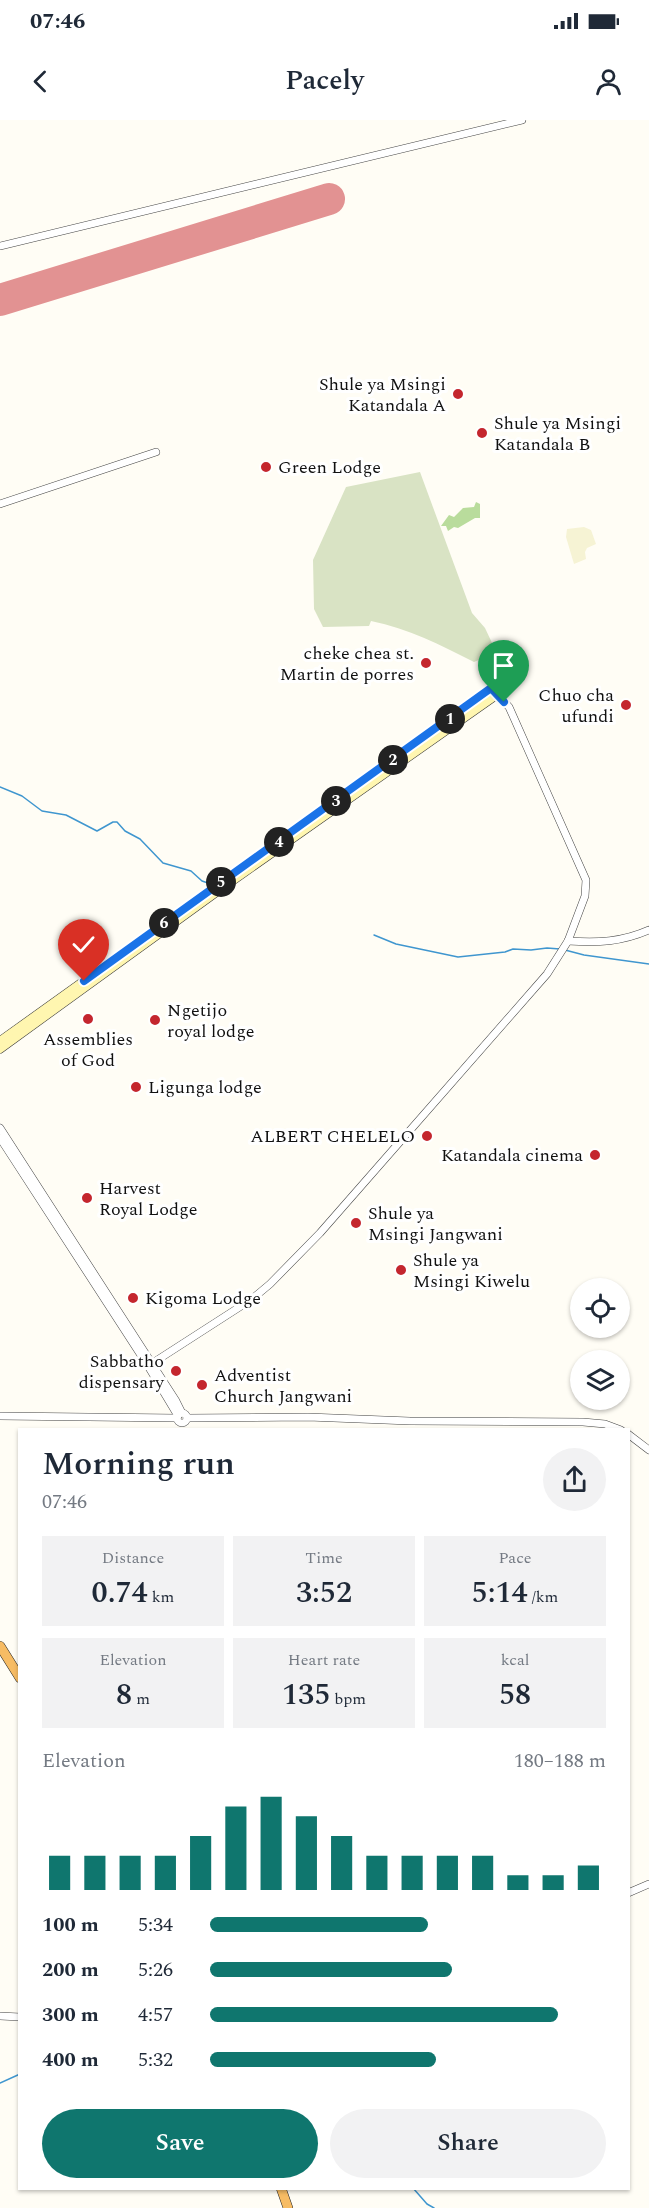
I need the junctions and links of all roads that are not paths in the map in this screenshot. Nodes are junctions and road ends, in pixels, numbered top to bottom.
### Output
1 (522, 120) edge
2 (0, 246) edge
3 (156, 452) dead end
4 (0, 504) edge
5 (495, 691) junction
6 (649, 930) edge
7 (565, 947) junction
8 (0, 1041) edge
9 (0, 1049) edge
10 (0, 1128) edge
11 (0, 1138) edge
12 (150, 1365) junction
13 (0, 1416) edge
14 (182, 1420) edge
15 (617, 1428) edge
16 (630, 1436) edge
17 (649, 1450) edge
18 (0, 1646) edge
19 (3, 1657) edge
20 (18, 1676) edge
21 (649, 1884) edge
22 (630, 1892) edge
23 (0, 2016) edge
24 (18, 2017) edge
25 (282, 2190) edge
26 (288, 2208) edge

1 - 2 street
3 - 4 street
5 - 7 street
5 - 8 main road
5 - 9 main road
6 - 7 street
7 - 12 street
10 - 12 street
11 - 12 street
12 - 14 street
13 - 14 street
14 - 15 street
16 - 17 street
18 - 19 highway
19 - 20 highway
21 - 22 street
23 - 24 street
25 - 26 highway

